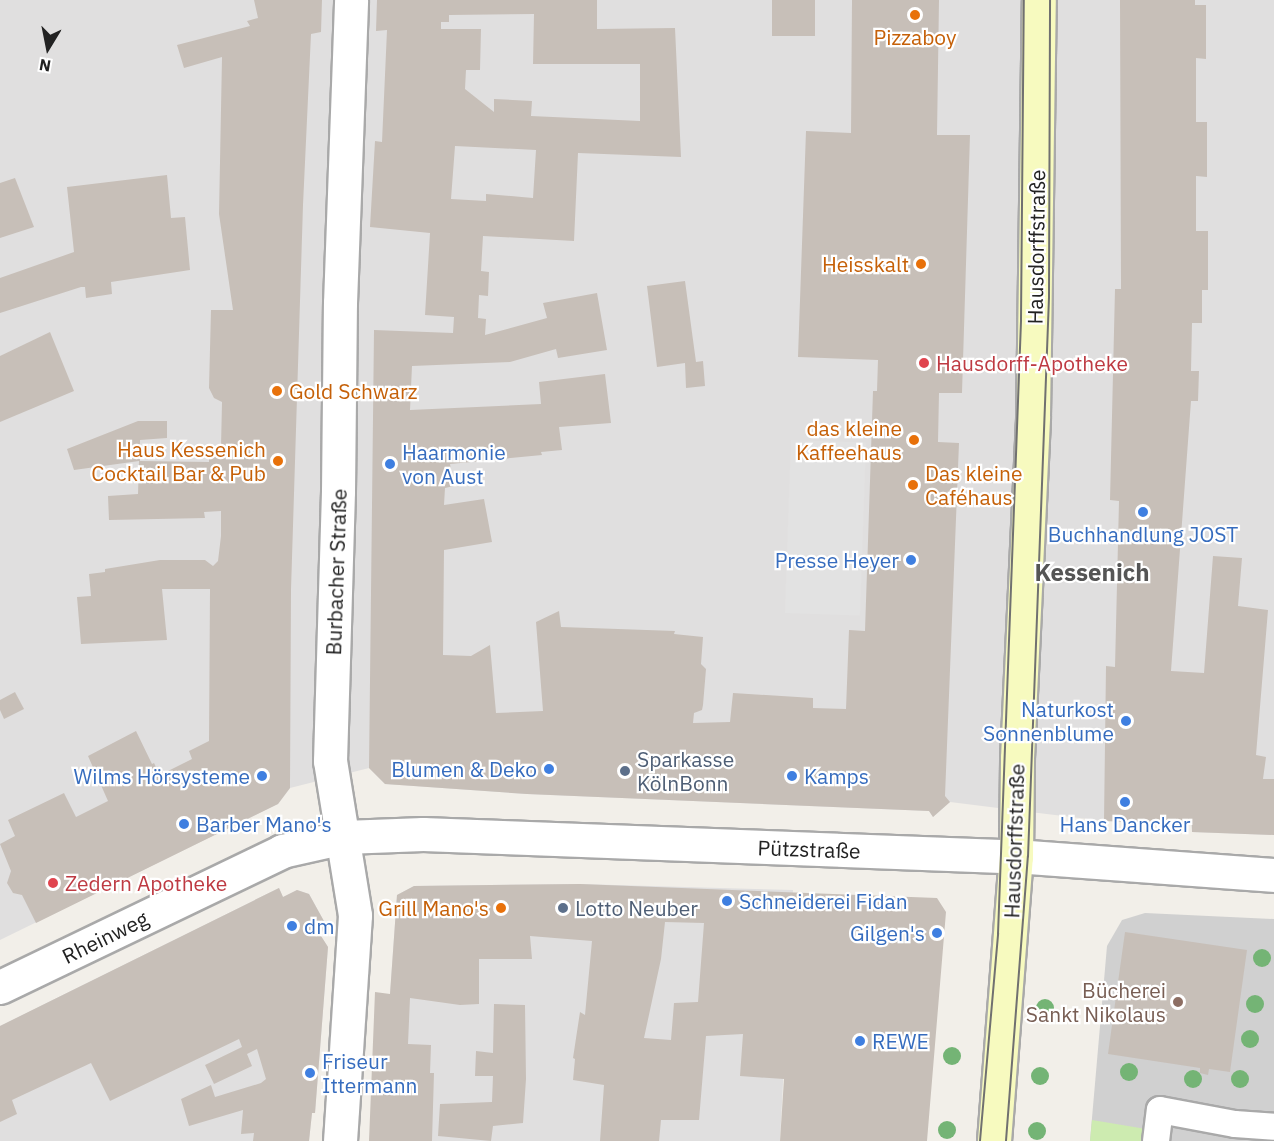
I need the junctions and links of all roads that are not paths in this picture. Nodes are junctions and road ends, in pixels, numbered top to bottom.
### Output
1 (351, 0) edge
2 (1039, 0) edge
3 (344, 837) junction
4 (1016, 857) junction
5 (1274, 875) edge
6 (0, 987) edge
7 (1274, 1127) edge
8 (340, 1141) edge
9 (994, 1141) edge
10 (1156, 1141) edge

1 - 3 street, Burbacher Straße
2 - 4 main road, Hausdorffstraße
3 - 4 street, Pützstraße
3 - 6 street, Rheinweg
3 - 8 street, Burbacher Straße
4 - 5 street, Pützstraße
4 - 9 main road, Hausdorffstraße
7 - 10 lane

